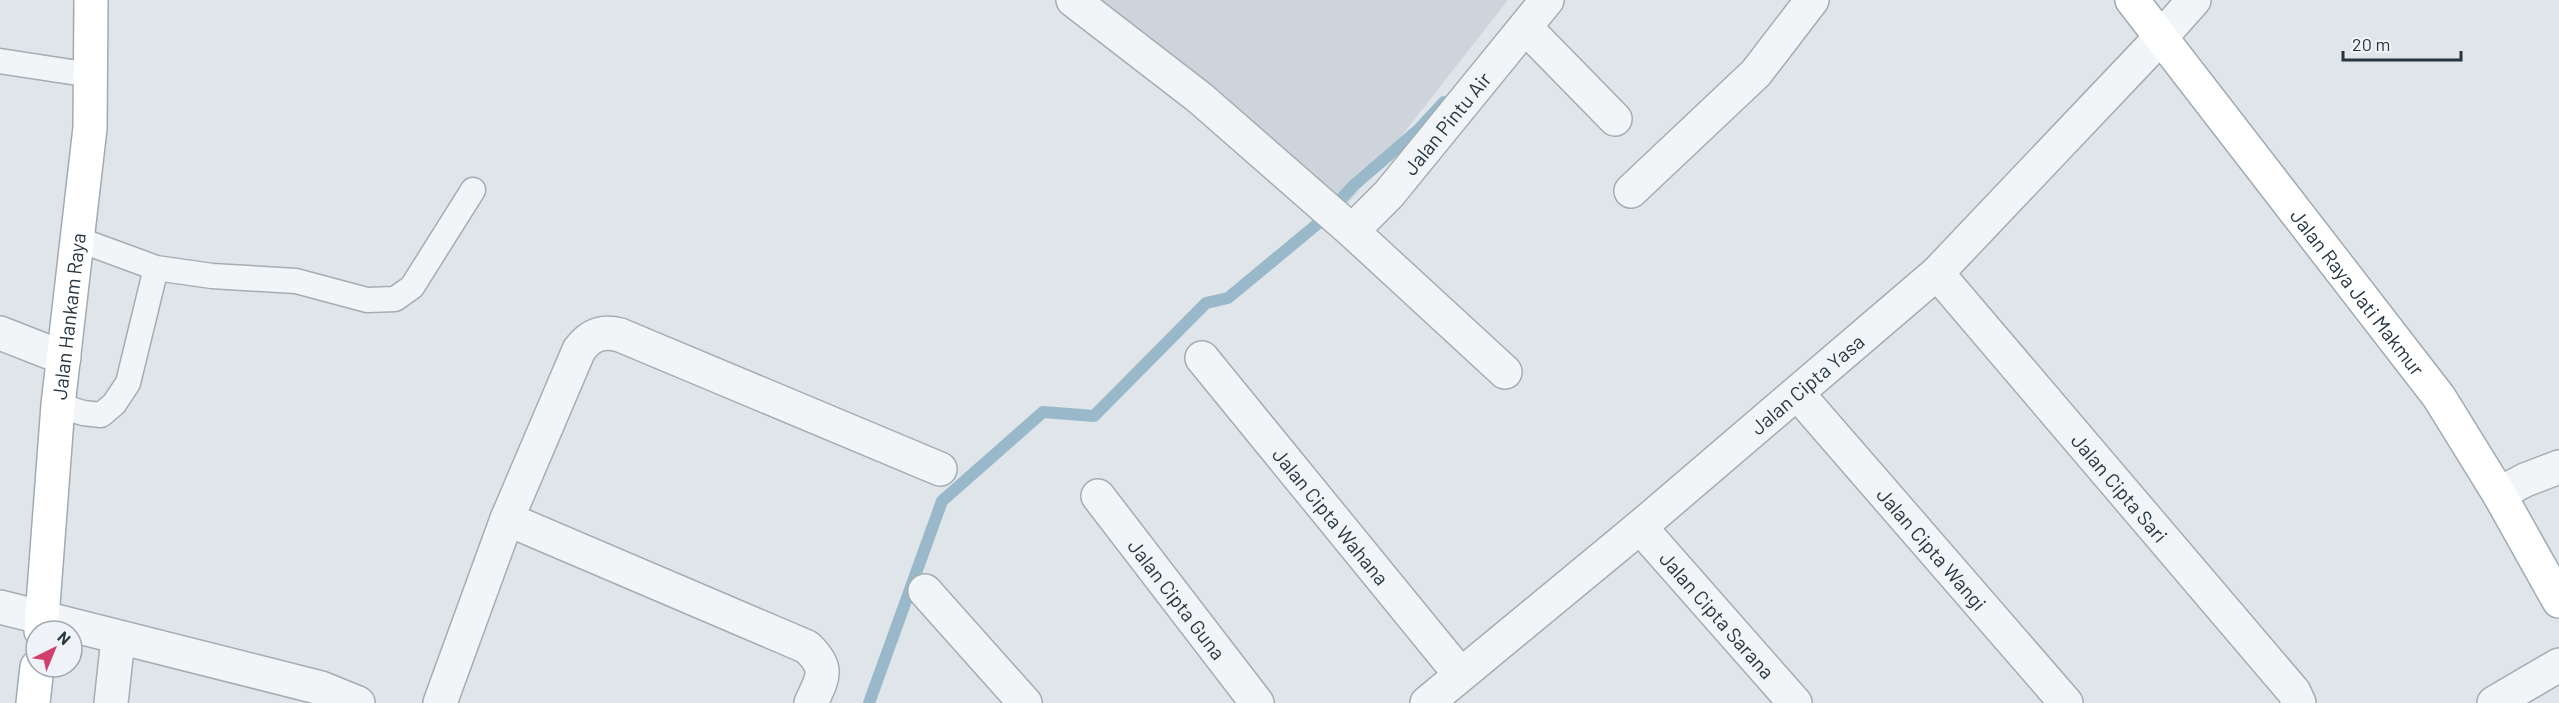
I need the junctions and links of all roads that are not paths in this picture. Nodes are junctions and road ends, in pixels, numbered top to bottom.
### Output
1 (91, 0) edge
2 (1073, 0) edge
3 (1547, 0) edge
4 (1812, 0) edge
5 (2132, 0) edge
6 (2194, 0) edge
7 (1526, 28) junction
8 (2162, 36) junction
9 (0, 61) edge
10 (91, 75) junction
11 (1615, 119) dead end
12 (473, 190) dead end
13 (1631, 191) dead end
14 (1337, 219) junction
15 (77, 238) junction
16 (156, 268) junction
17 (1937, 273) junction
18 (0, 333) edge
19 (64, 358) junction
20 (1202, 358) dead end
21 (1504, 372) dead end
22 (1797, 393) junction
23 (58, 405) junction
24 (2559, 467) edge
25 (940, 469) dead end
26 (2499, 494) junction
27 (1098, 496) dead end
28 (507, 519) junction
29 (1640, 527) junction
30 (925, 591) dead end
31 (2559, 601) edge
32 (0, 607) edge
33 (28, 619) edge
34 (42, 619) edge
35 (84, 633) edge
36 (118, 639) junction
37 (2559, 665) edge
38 (1460, 674) junction
39 (36, 679) edge
40 (1780, 698) edge
41 (33, 703) edge
42 (111, 703) edge
43 (358, 703) edge
44 (440, 703) edge
45 (811, 703) edge
46 (1025, 703) edge
47 (1257, 703) edge
48 (1427, 703) edge
49 (2066, 703) edge
50 (2299, 703) edge
51 (2494, 703) edge

1 - 10 main road, Jalan Hankam Raya
2 - 14 street
3 - 7 street, Jalan Pintu Air
4 - 13 street
5 - 8 main road, Jalan Raya Jati Makmur
6 - 8 street, Jalan Cipta Yasa
7 - 11 street
7 - 14 street, Jalan Pintu Air
8 - 17 street, Jalan Cipta Yasa
8 - 26 main road, Jalan Raya Jati Makmur
9 - 10 lane
10 - 15 main road, Jalan Hankam Raya
12 - 16 lane
14 - 21 street
15 - 16 lane
15 - 19 main road, Jalan Hankam Raya
16 - 23 lane
17 - 22 street, Jalan Cipta Yasa
17 - 50 street, Jalan Cipta Sari
18 - 19 street
19 - 23 main road, Jalan Hankam Raya
20 - 38 street, Jalan Cipta Wahana
22 - 29 street, Jalan Cipta Yasa
22 - 49 street, Jalan Cipta Wangi
23 - 34 main road, Jalan Hankam Raya
24 - 26 street
25 - 28 street
26 - 31 main road, Jalan Raya Jati Makmur
27 - 47 street, Jalan Cipta Guna
28 - 44 street
28 - 45 street
29 - 38 street, Jalan Cipta Yasa
29 - 40 street, Jalan Cipta Sarana
30 - 46 street
32 - 33 street
35 - 36 street
36 - 42 street
36 - 43 street
37 - 51 street
38 - 48 street, Jalan Cipta Yasa
39 - 41 main road

